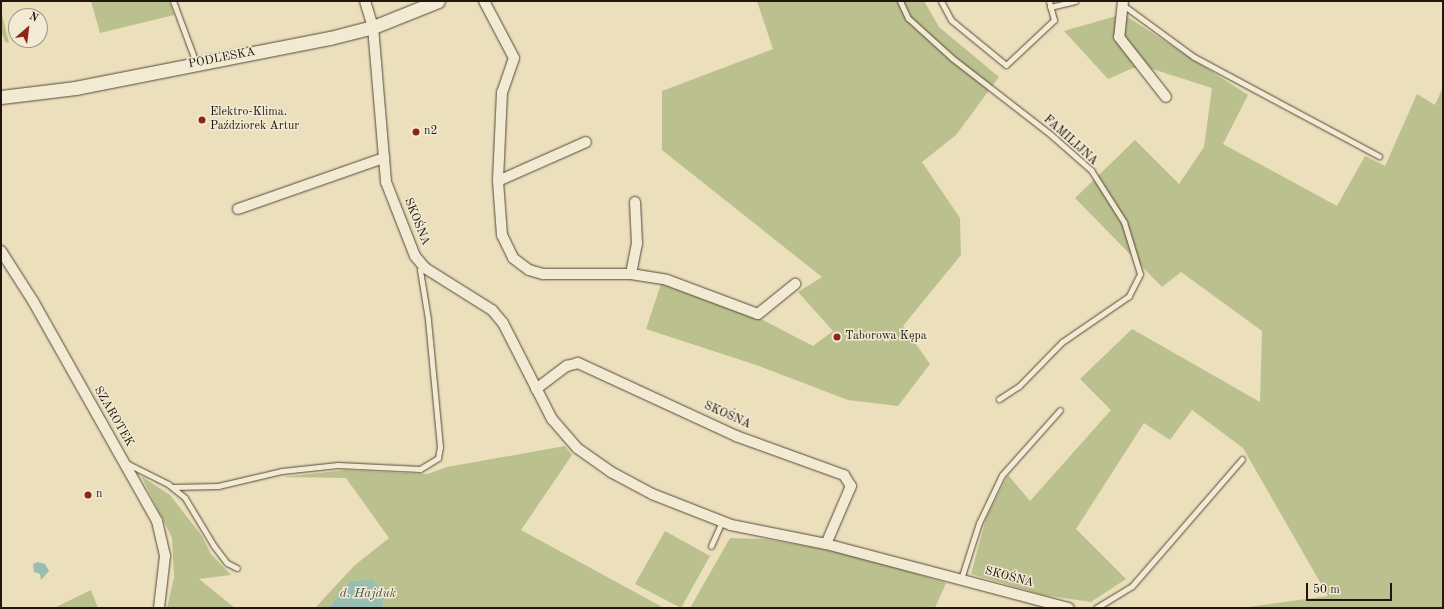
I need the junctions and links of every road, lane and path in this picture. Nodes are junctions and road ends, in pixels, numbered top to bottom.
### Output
1 (173, 1) edge
2 (365, 1) edge
3 (438, 1) edge
4 (484, 1) edge
5 (900, 1) edge
6 (941, 1) edge
7 (1048, 1) edge
8 (1075, 1) edge
9 (1122, 3) edge
10 (1050, 7) junction
11 (373, 27) junction
12 (196, 64) junction
13 (1, 97) edge
14 (1166, 98) dead end
15 (586, 142) dead end
16 (1379, 156) dead end
17 (384, 158) junction
18 (498, 181) junction
19 (635, 202) dead end
20 (238, 209) dead end
21 (1, 251) edge
22 (425, 268) junction
23 (631, 274) junction
24 (795, 284) dead end
25 (536, 389) junction
26 (999, 399) dead end
27 (1060, 410) dead end
28 (1242, 459) dead end
29 (125, 463) junction
30 (172, 487) junction
31 (722, 521) junction
32 (826, 544) junction
33 (711, 546) dead end
34 (237, 568) dead end
35 (961, 579) junction
36 (159, 608) edge
37 (1069, 608) edge
38 (1096, 608) edge

1 - 12 lane
2 - 11 street, SKOŚNA
3 - 11 street, PODLESKA
4 - 18 street
5 - 26 lane, FAMILIJNA
6 - 10 lane
7 - 10 lane
8 - 10 lane
9 - 14 street
9 - 16 lane
11 - 12 street, PODLESKA
11 - 17 street, SKOŚNA
12 - 13 street, PODLESKA
15 - 18 street
17 - 20 street
17 - 22 street, SKOŚNA
18 - 23 street
19 - 23 street
21 - 29 street, SZAROTEK
22 - 25 street, SKOŚNA
22 - 30 lane
23 - 24 street
25 - 31 street, SKOŚNA
25 - 32 street, SKOŚNA
27 - 35 lane
28 - 38 lane
29 - 30 lane
29 - 36 street, SZAROTEK
30 - 34 lane
31 - 32 street, SKOŚNA
31 - 33 lane
32 - 35 street, SKOŚNA
35 - 37 street, SKOŚNA

